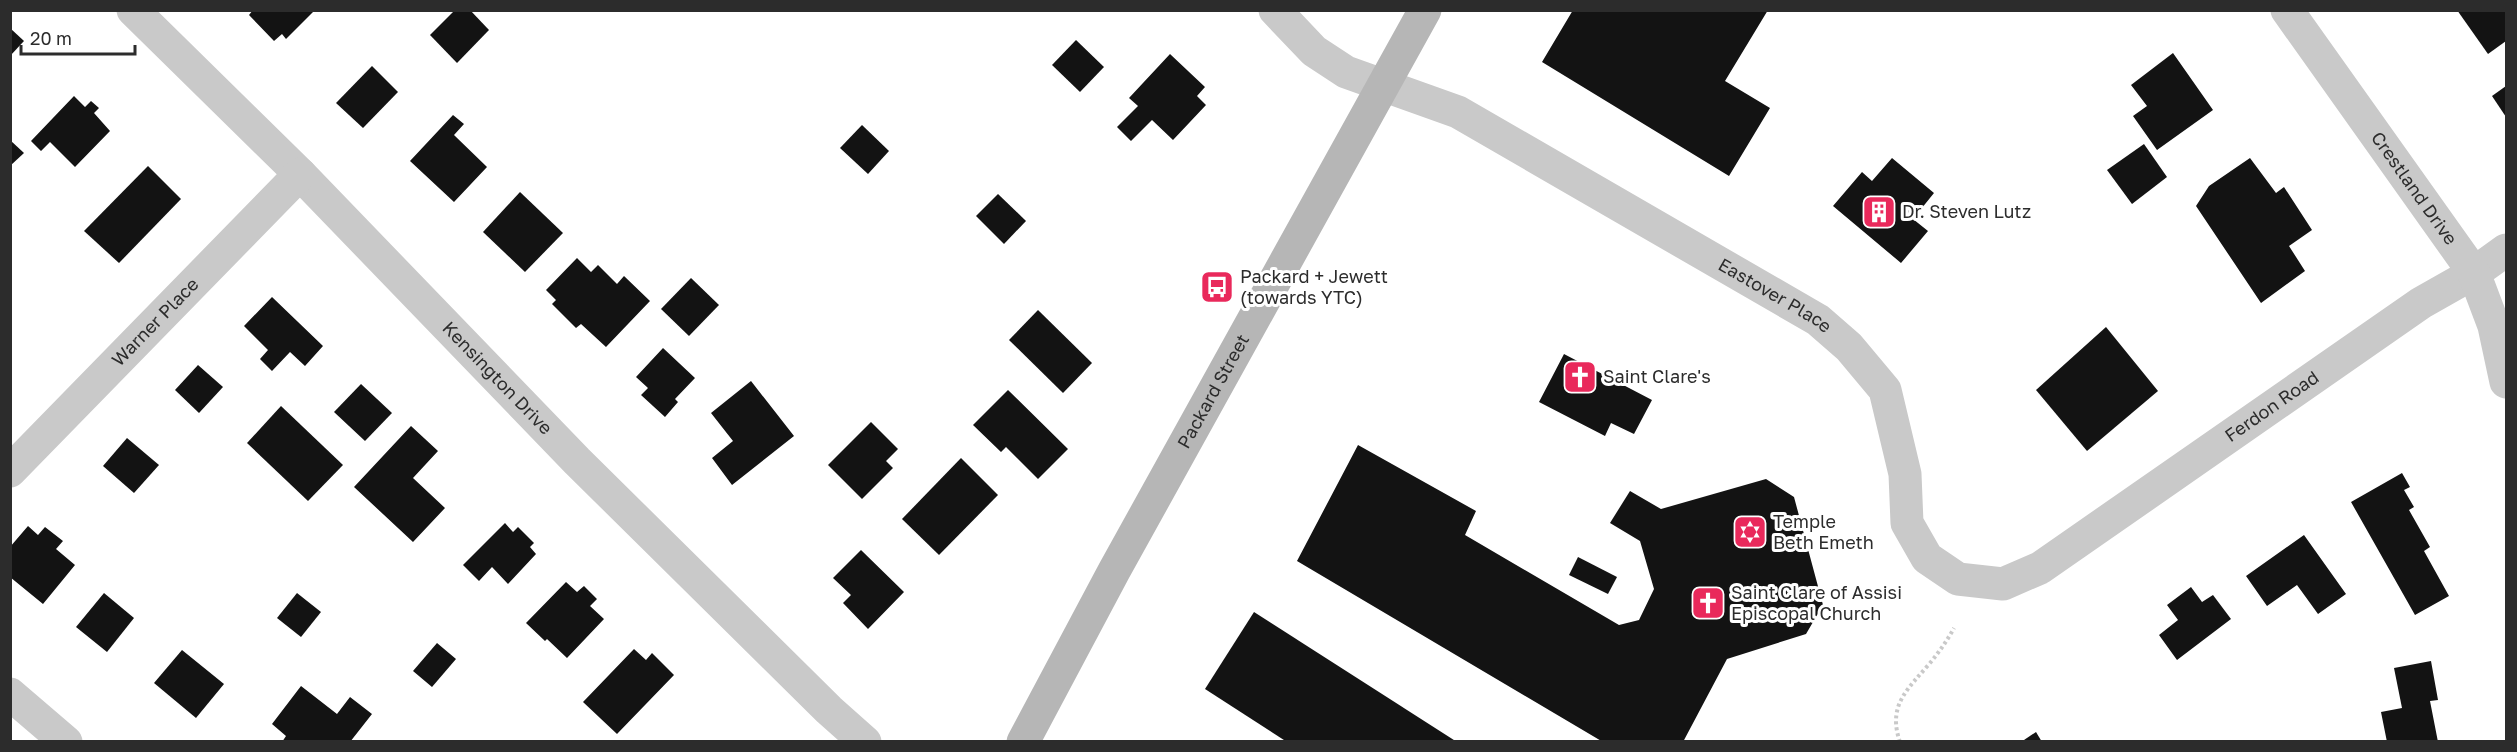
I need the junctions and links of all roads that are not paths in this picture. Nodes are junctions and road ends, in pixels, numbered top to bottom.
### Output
1 (134, 10) edge
2 (1275, 10) edge
3 (1425, 10) edge
4 (2287, 10) edge
5 (1384, 85) junction
6 (300, 174) junction
7 (2506, 250) edge
8 (2474, 273) junction
9 (2506, 382) edge
10 (10, 471) edge
11 (2040, 568) joint
12 (10, 694) edge
13 (66, 741) edge
14 (865, 741) edge
15 (1023, 741) edge

1 - 6 street, Kensington Drive
2 - 5 street, Eastover Place
3 - 5 main road, Packard Street
4 - 8 street, Crestland Drive
5 - 11 street, Eastover Place
5 - 15 main road, Packard Street
6 - 10 street, Warner Place
6 - 14 street, Kensington Drive
7 - 8 street, Ferdon Road
8 - 9 street, Crestland Drive
8 - 11 street, Ferdon Road
12 - 13 street

